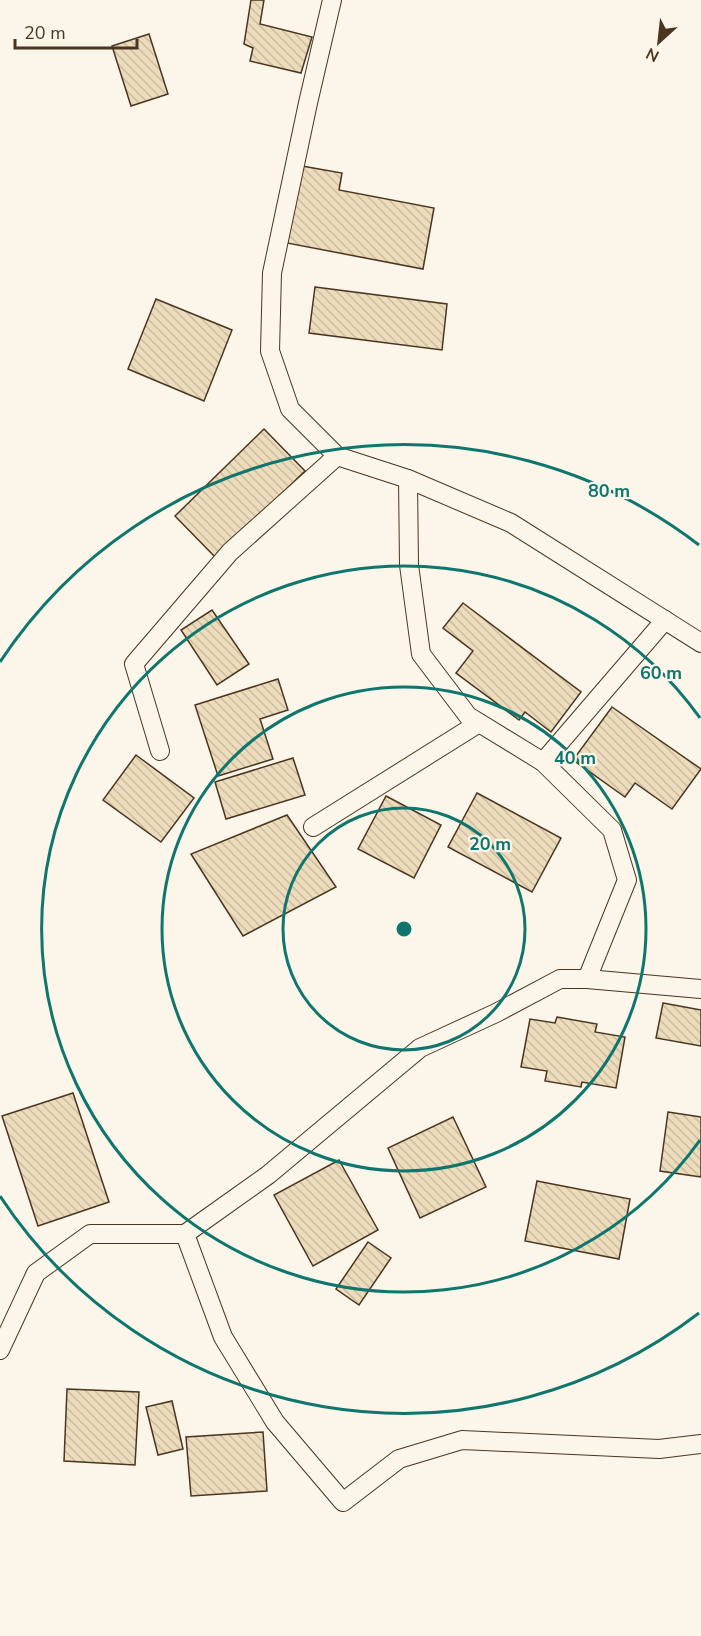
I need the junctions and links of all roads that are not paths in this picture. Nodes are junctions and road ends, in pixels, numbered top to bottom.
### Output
1 (332, 0) edge
2 (337, 456) junction
3 (408, 479) junction
4 (665, 620) junction
5 (701, 643) edge
6 (479, 723) junction
7 (160, 751) dead end
8 (543, 762) junction
9 (313, 827) dead end
10 (587, 979) junction
11 (701, 989) edge
12 (185, 1234) junction
13 (0, 1350) edge
14 (701, 1444) edge

1 - 2 lane
2 - 3 lane
2 - 7 lane
3 - 4 lane
3 - 6 lane
4 - 5 lane
4 - 8 lane
6 - 8 lane
6 - 9 lane
8 - 10 lane
10 - 11 lane
10 - 12 lane
12 - 13 lane
12 - 14 lane

